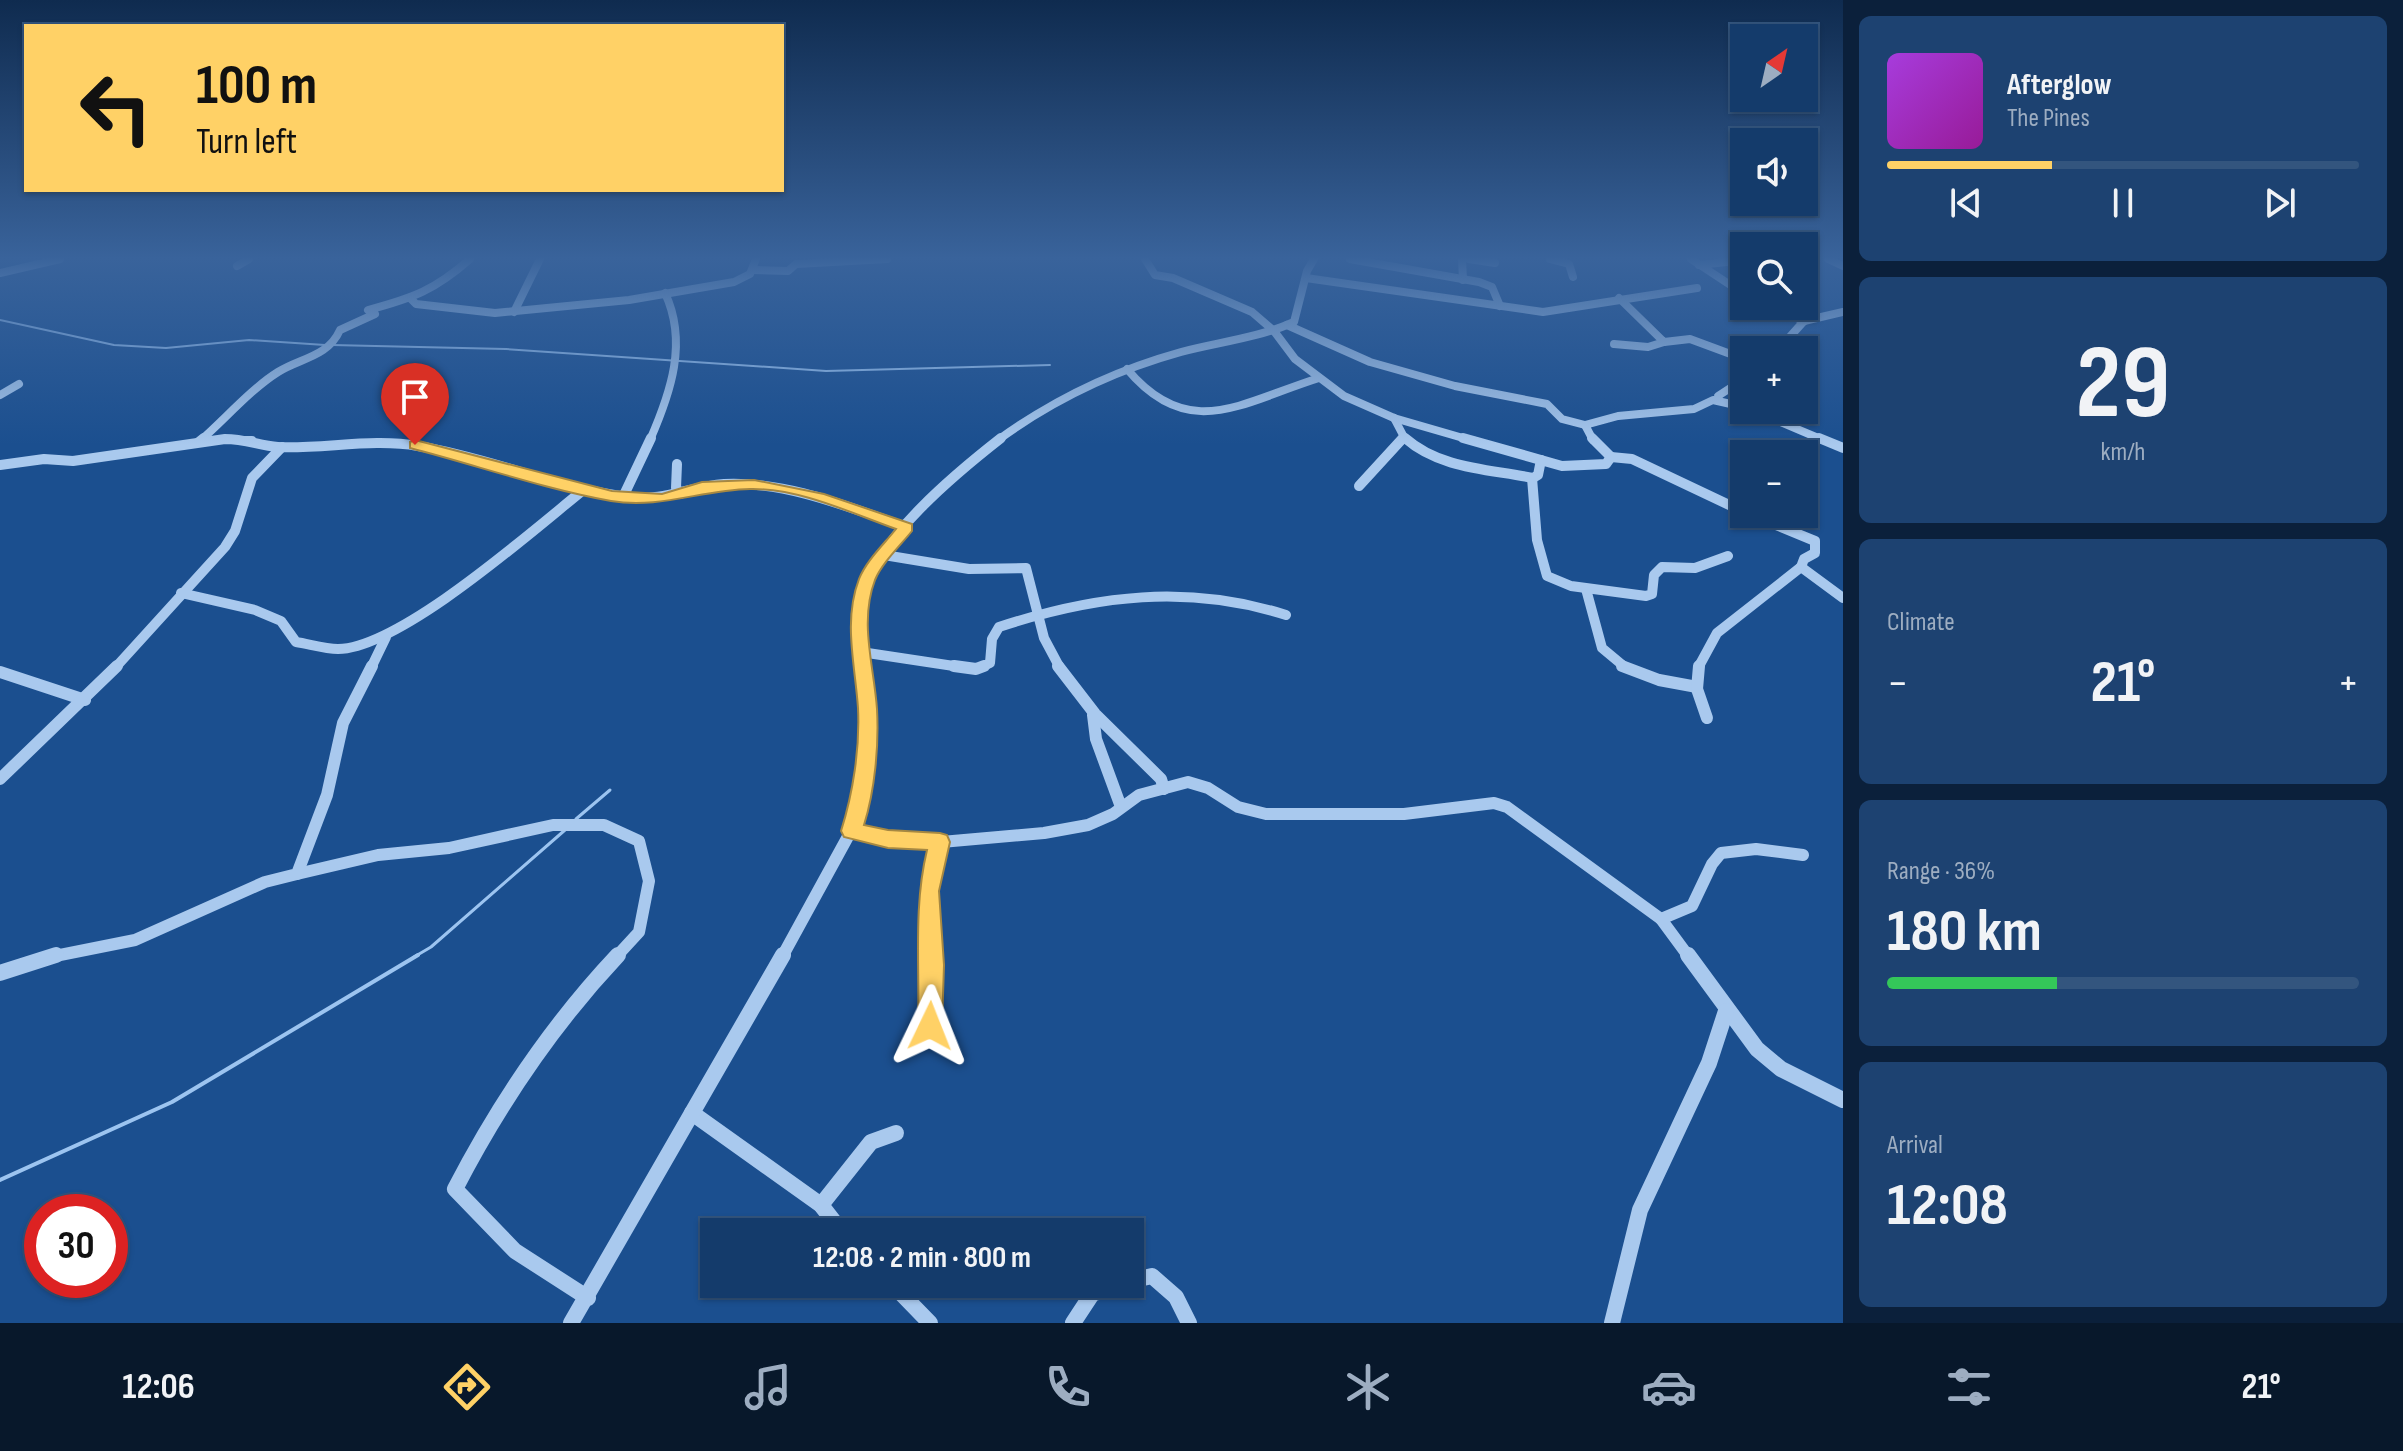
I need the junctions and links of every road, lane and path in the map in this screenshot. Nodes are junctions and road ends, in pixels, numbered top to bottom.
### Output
1 (360, 321) edge
2 (679, 321) edge
3 (1262, 321) edge
4 (1294, 321) edge
5 (1642, 321) edge
6 (1804, 321) edge
7 (1287, 325) junction
8 (1274, 331) junction
9 (1791, 336) edge
10 (1664, 342) junction
11 (1614, 344) dead end
12 (1730, 354) edge
13 (1127, 369) junction
14 (1319, 378) junction
15 (19, 384) dead end
16 (1730, 388) edge
17 (0, 395) edge
18 (1719, 400) junction
19 (1730, 403) edge
20 (1394, 418) junction
21 (1786, 424) edge
22 (1585, 425) junction
23 (1404, 437) junction
24 (199, 442) junction
25 (282, 447) junction
26 (1843, 448) edge
27 (1611, 457) junction
28 (1541, 460) junction
29 (677, 464) dead end
30 (0, 465) edge
31 (1532, 478) junction
32 (1359, 486) dead end
33 (582, 491) junction
34 (681, 494) junction
35 (623, 497) junction
36 (1730, 505) edge
37 (906, 527) junction
38 (1783, 528) edge
39 (884, 555) junction
40 (1728, 556) dead end
41 (1801, 567) junction
42 (1586, 589) junction
43 (181, 593) junction
44 (1843, 598) edge
45 (1039, 615) junction
46 (1286, 615) dead end
47 (386, 637) junction
48 (861, 652) junction
49 (0, 672) edge
50 (1697, 687) junction
51 (85, 700) junction
52 (1092, 715) junction
53 (1707, 718) dead end
54 (0, 779) edge
55 (1164, 789) junction
56 (1121, 807) junction
57 (851, 831) junction
58 (940, 842) junction
59 (1803, 855) dead end
60 (297, 874) junction
61 (1661, 919) junction
62 (0, 973) edge
63 (1726, 1011) junction
64 (930, 1026) dead end
65 (1843, 1100) edge
66 (692, 1113) junction
67 (896, 1133) dead end
68 (821, 1205) junction
69 (831, 1218) edge
70 (1144, 1278) edge
71 (588, 1298) junction
72 (906, 1298) edge
73 (1089, 1298) edge
74 (571, 1323) edge
75 (930, 1323) edge
76 (1073, 1323) edge
77 (1189, 1323) edge
78 (1612, 1323) edge

1 - 24 street
2 - 35 street
3 - 8 street
4 - 7 street
5 - 10 street
6 - 9 street
7 - 8 street
7 - 22 street
8 - 13 street
8 - 14 street
10 - 11 street
10 - 12 street
13 - 14 street
13 - 37 street
14 - 20 street
15 - 17 street
16 - 18 street
18 - 19 street
18 - 22 street
20 - 23 street
20 - 28 street
21 - 26 street
22 - 27 street
23 - 31 street
23 - 32 street
24 - 25 street
24 - 30 street
25 - 33 street
25 - 43 street
27 - 28 street
27 - 36 street
28 - 31 street
29 - 34 street
31 - 42 street
33 - 35 street
33 - 47 street
34 - 35 street
34 - 37 street
37 - 39 street
38 - 41 street
39 - 45 street
39 - 48 street
40 - 42 street
41 - 44 street
41 - 50 street
42 - 50 street
43 - 47 street
43 - 51 street
45 - 46 street
45 - 48 street
45 - 52 street
47 - 60 street
48 - 57 street
49 - 51 street
50 - 53 street
51 - 54 street
52 - 55 street
52 - 56 street
55 - 56 street
55 - 61 street
56 - 58 street
57 - 58 street
57 - 66 street
58 - 64 street
59 - 61 street
60 - 62 street
60 - 71 street
61 - 63 street
63 - 65 street
63 - 78 street
66 - 68 street
66 - 71 street
67 - 68 street
68 - 69 street
70 - 77 street
71 - 74 street
72 - 75 street
73 - 76 street

